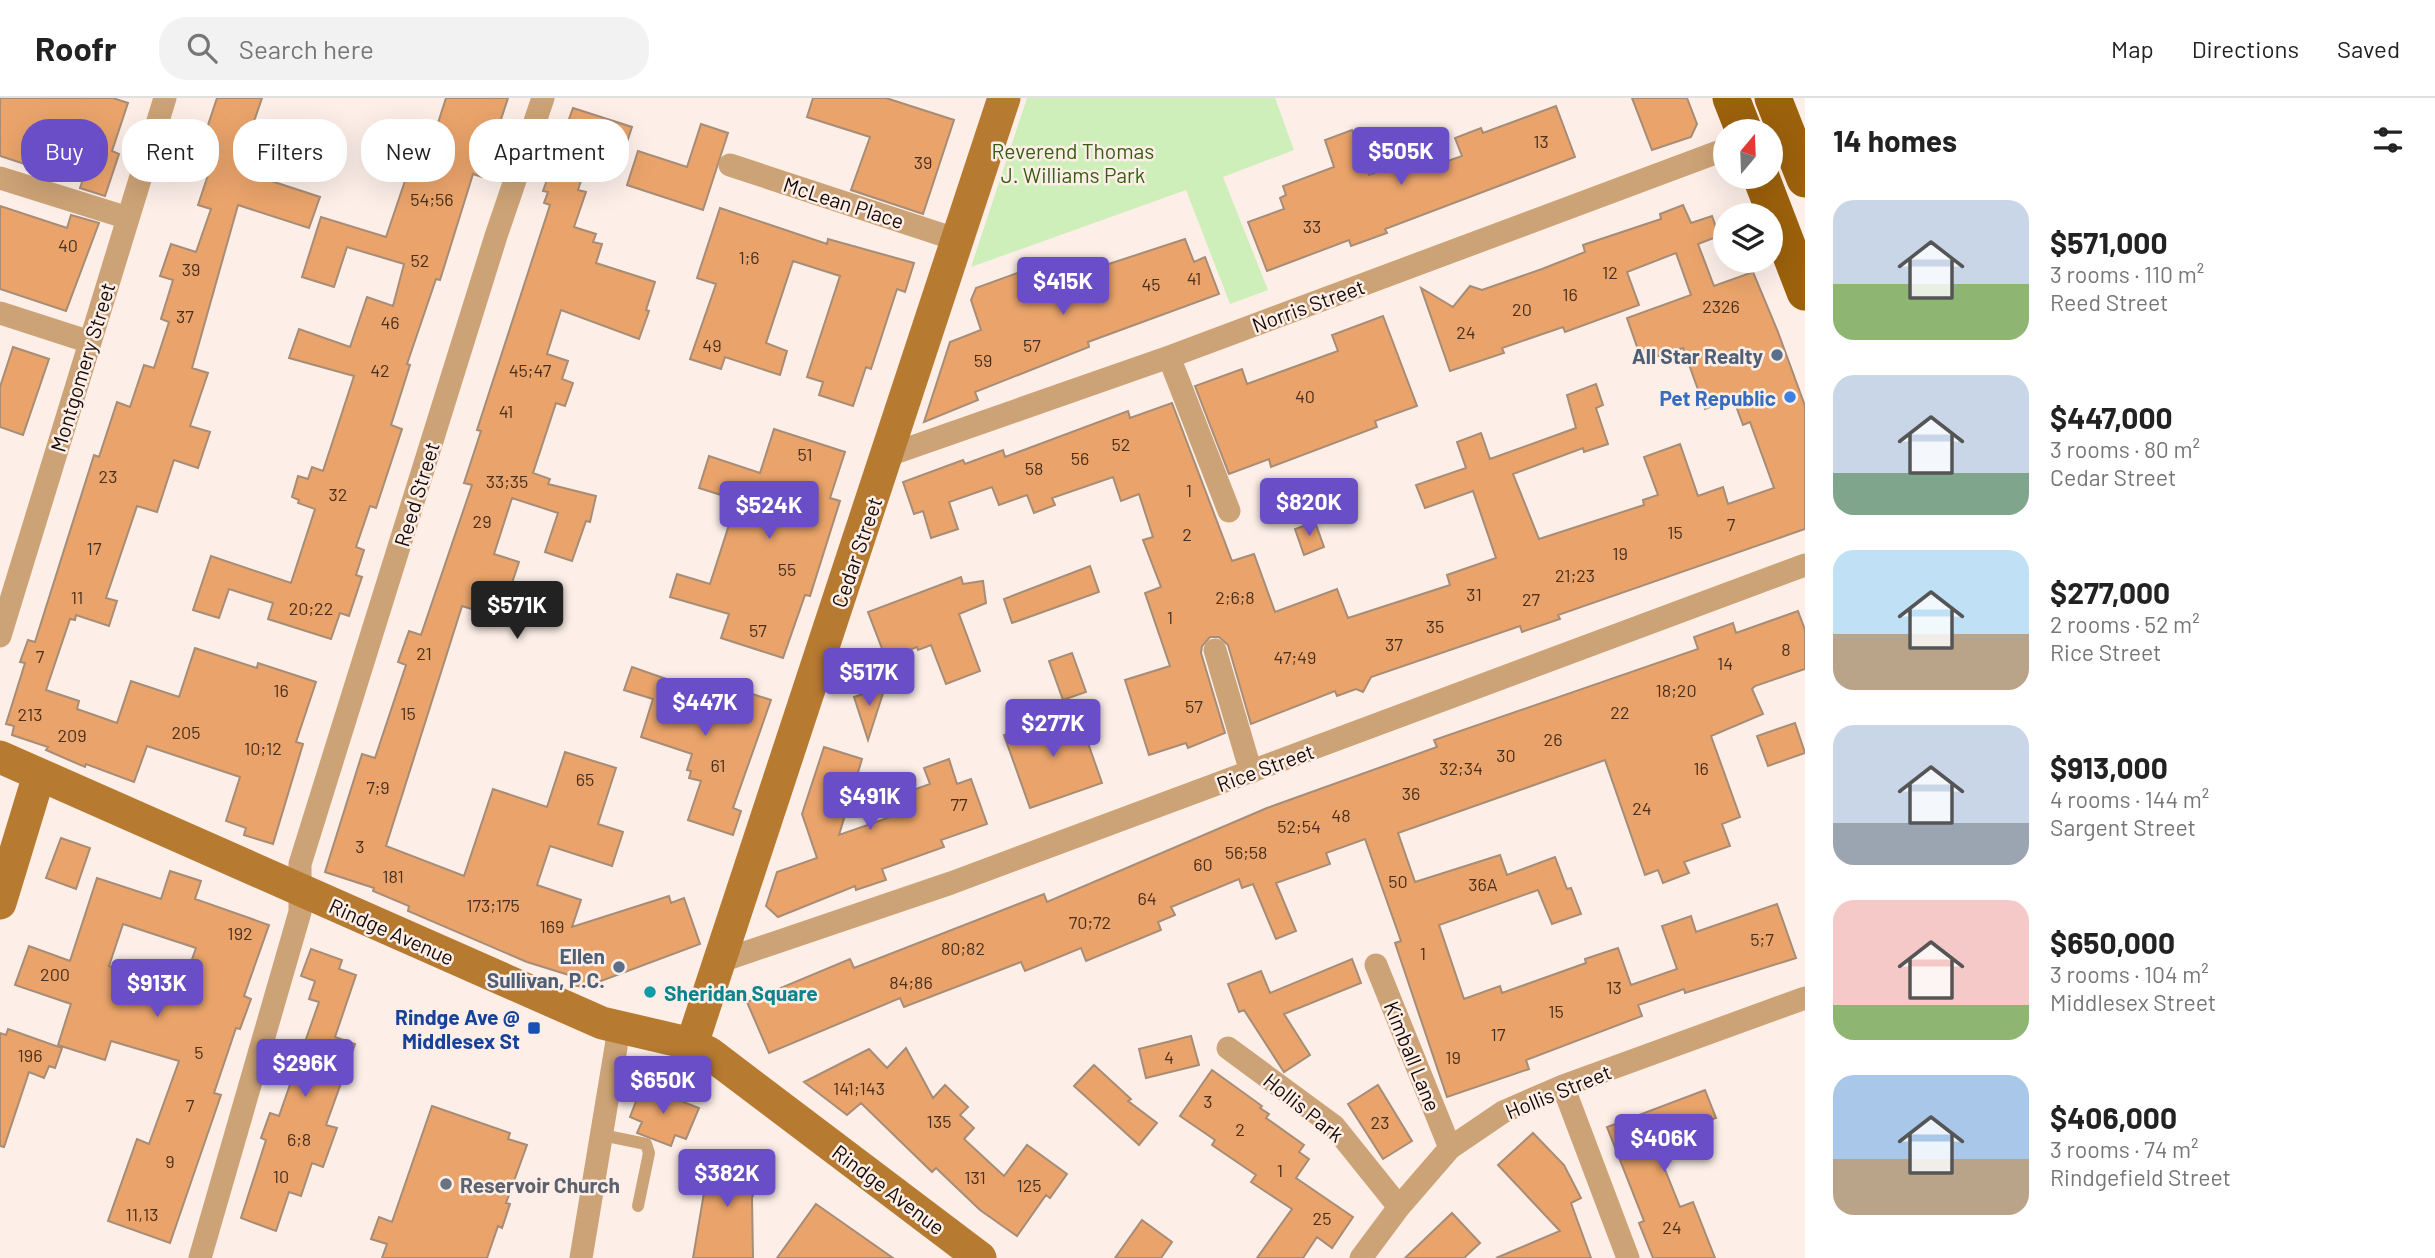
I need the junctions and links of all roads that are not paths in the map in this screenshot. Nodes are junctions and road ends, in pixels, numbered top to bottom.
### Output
1 (165, 98) edge
2 (542, 98) edge
3 (1004, 98) edge
4 (1731, 98) edge
5 (1739, 119) edge
6 (1783, 133) edge
7 (1713, 154) edge
8 (730, 164) dead end
9 (0, 178) edge
10 (1805, 179) edge
11 (1766, 189) edge
12 (128, 218) junction
13 (958, 240) junction
14 (1805, 292) edge
15 (0, 313) edge
16 (90, 342) junction
17 (1169, 356) junction
18 (889, 455) junction
19 (1229, 511) dead end
20 (1805, 565) edge
21 (0, 636) edge
22 (1215, 650) dead end
23 (0, 757) edge
24 (1251, 772) junction
25 (39, 775) junction
26 (300, 891) junction
27 (0, 903) edge
28 (721, 961) junction
29 (1377, 965) dead end
30 (1805, 998) edge
31 (619, 1029) junction
32 (692, 1044) junction
33 (1228, 1048) dead end
34 (1563, 1086) junction
35 (601, 1135) junction
36 (1450, 1148) junction
37 (638, 1206) dead end
38 (1399, 1207) junction
39 (200, 1258) edge
40 (581, 1258) edge
41 (980, 1258) edge
42 (1361, 1258) edge
43 (1628, 1258) edge

1 - 12 street, Montgomery Street
2 - 26 street, Reed Street
3 - 13 street, Cedar Street
4 - 5 main road
6 - 10 main road
7 - 17 street, Norris Street
8 - 13 street, McLean Place
9 - 12 street
11 - 14 main road
12 - 16 street, Montgomery Street
13 - 18 street, Cedar Street
15 - 16 street
16 - 21 street, Montgomery Street
17 - 18 street, Norris Street
17 - 19 street
18 - 28 street, Cedar Street
20 - 24 street, Rice Street
22 - 24 street
23 - 25 street, Rindge Avenue
24 - 28 street, Rice Street
25 - 26 street, Rindge Avenue
25 - 27 street
26 - 31 street, Rindge Avenue
26 - 39 street, Reed Street
28 - 32 street, Cedar Street
29 - 36 street, Kimball Lane
30 - 34 street, Hollis Street
31 - 32 street, Rindge Avenue
31 - 35 street
32 - 41 street, Rindge Avenue
33 - 38 street, Hollis Park
34 - 36 street, Hollis Street
34 - 43 street
35 - 37 lane
35 - 40 street
36 - 38 street, Hollis Street
38 - 42 street, Hollis Street

